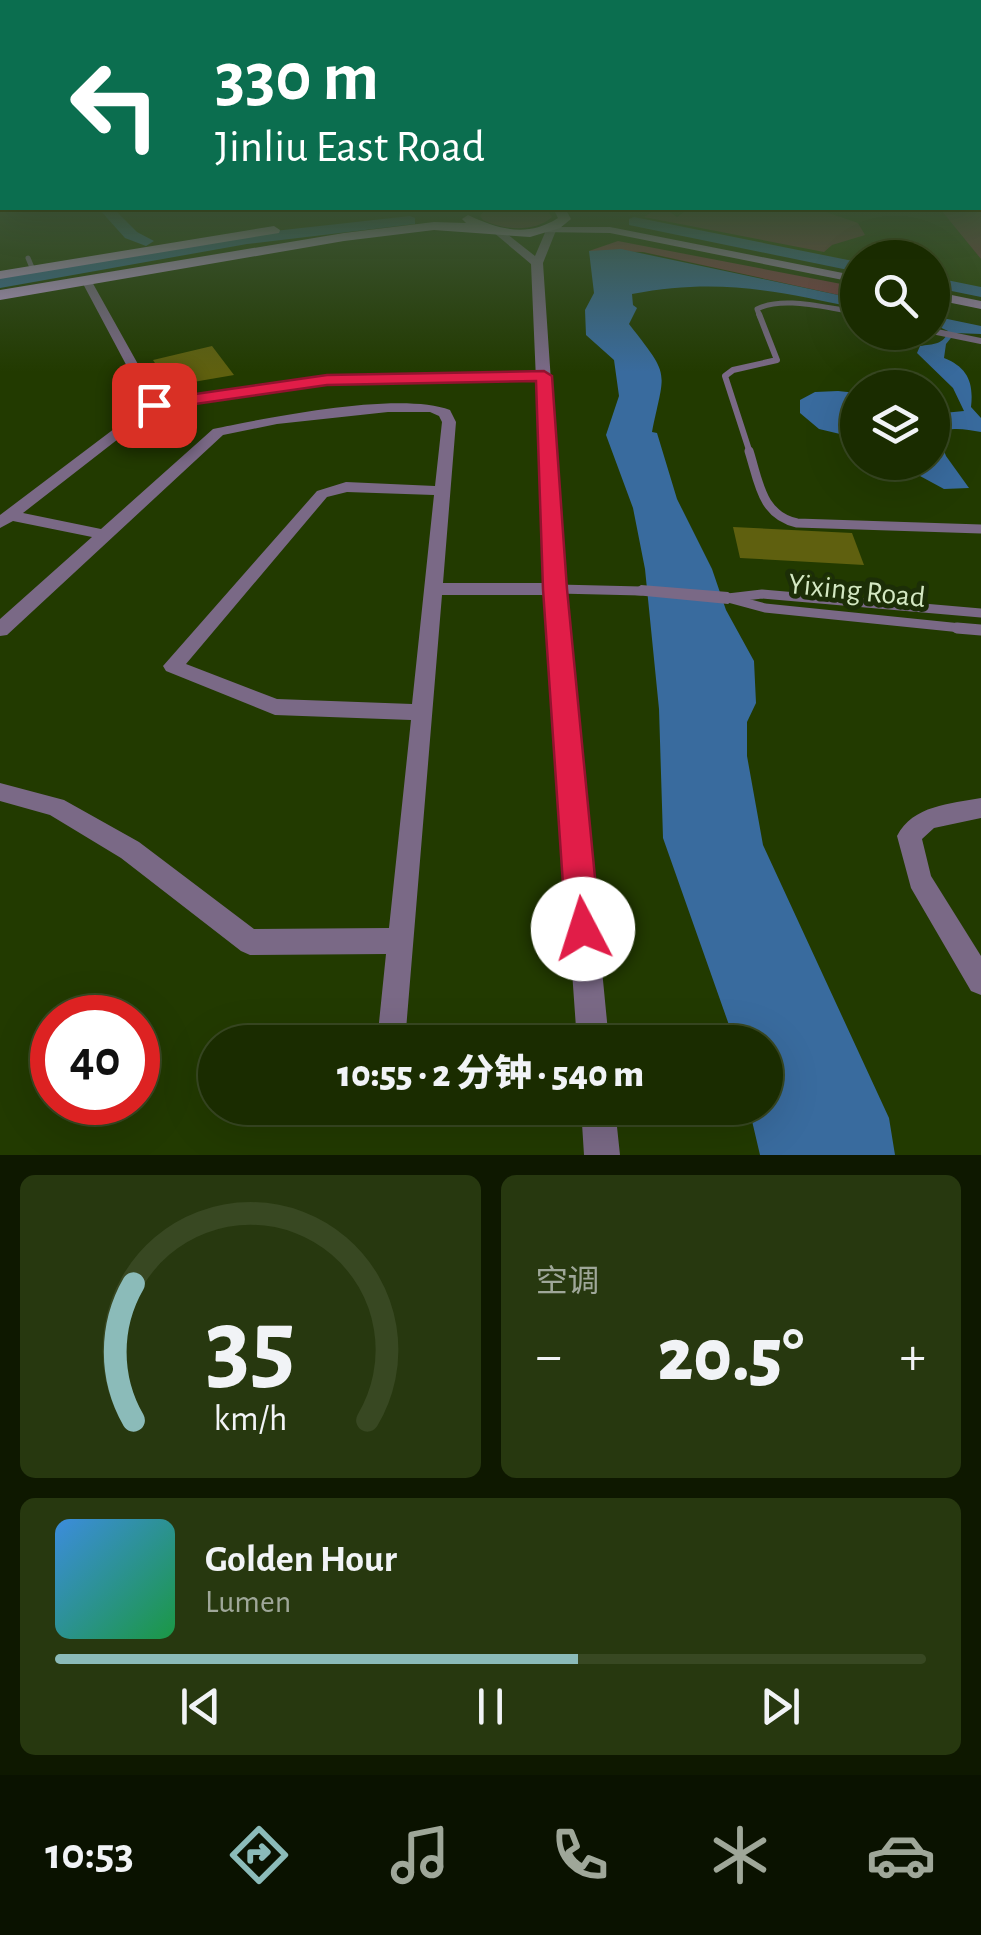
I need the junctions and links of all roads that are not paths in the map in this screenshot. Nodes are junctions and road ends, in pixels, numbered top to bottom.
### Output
1 (536, 263) edge
2 (31, 264) edge
3 (180, 264) edge
4 (785, 264) edge
5 (791, 264) edge
6 (840, 274) edge
7 (0, 275) edge
8 (840, 275) edge
9 (86, 280) junction
10 (0, 295) edge
11 (950, 296) edge
12 (981, 302) edge
13 (840, 310) edge
14 (950, 335) edge
15 (981, 341) edge
16 (544, 376) junction
17 (154, 405) junction
18 (442, 490) junction
19 (5, 519) edge
20 (981, 529) edge
21 (105, 535) junction
22 (433, 589) junction
23 (555, 589) junction
24 (641, 591) joint
25 (728, 598) junction
26 (981, 614) edge
27 (0, 630) edge
28 (981, 630) edge
29 (422, 712) junction
30 (0, 792) edge
31 (981, 808) edge
32 (401, 941) junction
33 (981, 981) edge
34 (394, 1025) edge
35 (592, 1025) edge
36 (599, 1125) edge
37 (602, 1155) edge

1 - 16 street
2 - 7 main road
3 - 9 main road
4 - 8 main road
5 - 6 main road
9 - 10 main road
9 - 17 street
11 - 12 main road
13 - 20 lane
14 - 15 lane
16 - 17 street
16 - 23 street
17 - 19 street
18 - 21 street
18 - 22 street
18 - 29 street
19 - 21 street
21 - 27 street
22 - 23 street
22 - 29 street
23 - 24 lane, Yixing Road
23 - 35 street
24 - 25 street, Yixing Road
25 - 26 lane, Yixing Road
25 - 28 lane, Yixing Road
29 - 32 street
30 - 32 street
31 - 33 street
32 - 34 street
36 - 37 street

